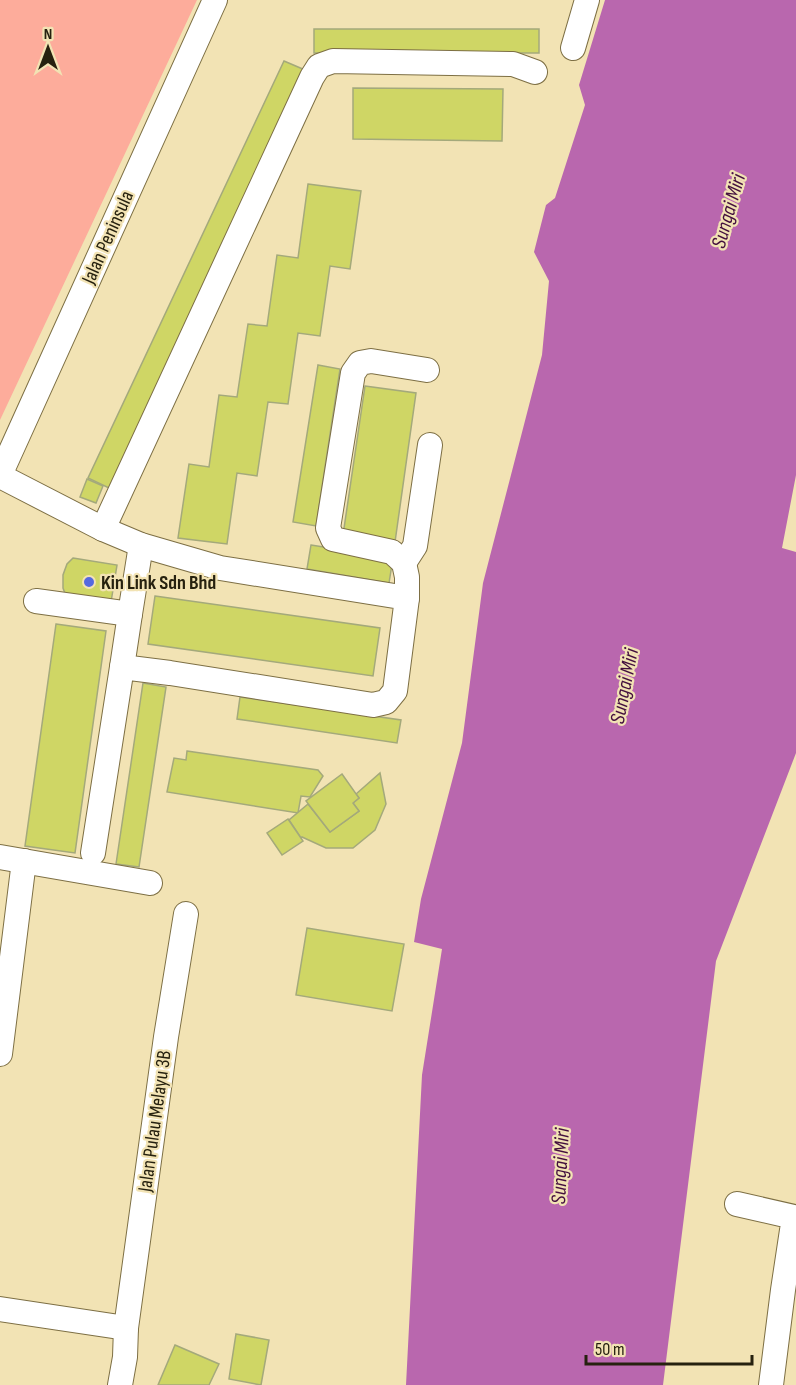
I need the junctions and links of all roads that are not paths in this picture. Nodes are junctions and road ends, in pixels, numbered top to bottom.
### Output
1 (215, 0) edge
2 (587, 0) edge
3 (573, 48) dead end
4 (535, 72) dead end
5 (427, 370) dead end
6 (430, 445) dead end
7 (0, 475) edge
8 (103, 529) junction
9 (141, 544) junction
10 (404, 562) junction
11 (407, 598) junction
12 (36, 601) dead end
13 (130, 614) junction
14 (122, 667) junction
15 (93, 853) dead end
16 (0, 857) edge
17 (24, 861) junction
18 (150, 883) dead end
19 (186, 914) dead end
20 (0, 1054) edge
21 (737, 1204) dead end
22 (790, 1293) edge
23 (0, 1309) edge
24 (126, 1328) junction
25 (120, 1385) edge
26 (771, 1385) edge

1 - 7 street, Jalan Peninsula
2 - 3 street
4 - 8 street
5 - 10 street
6 - 10 street
7 - 8 street
8 - 9 street
9 - 11 street
9 - 13 street
10 - 11 street
11 - 14 street
12 - 13 street
13 - 14 street
14 - 15 street
16 - 17 street
17 - 18 street
17 - 20 street
19 - 24 street, Jalan Pulau Melayu 3B
21 - 22 street
22 - 26 street
23 - 24 street
24 - 25 street, Jalan Pulau Melayu 3B

